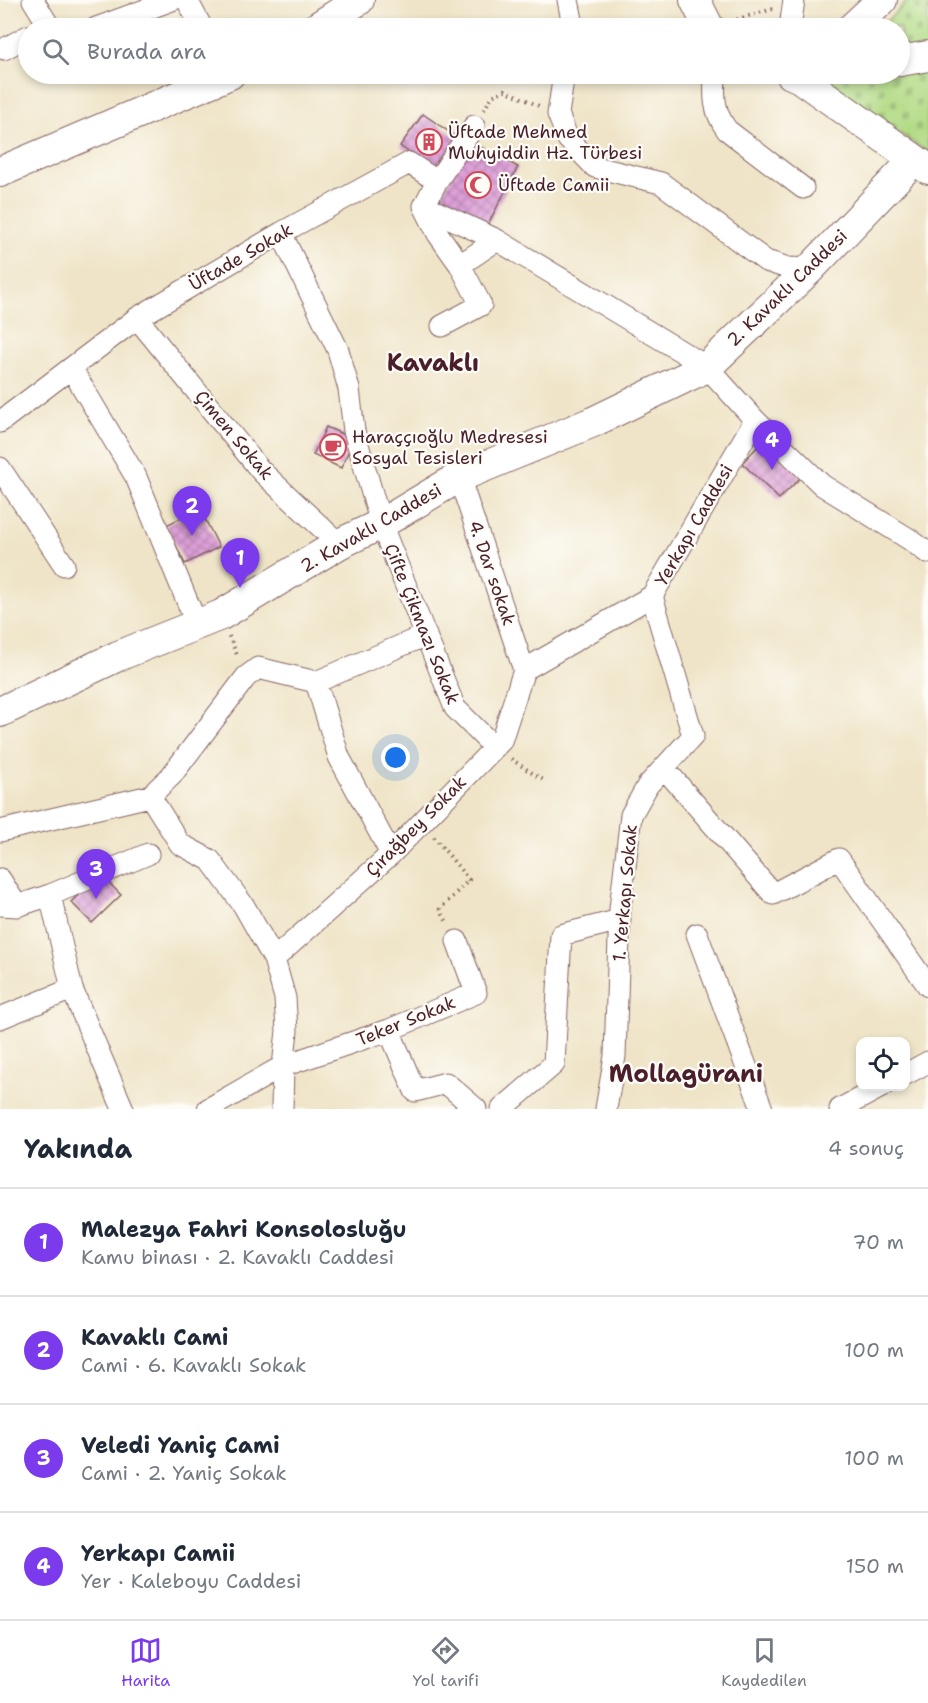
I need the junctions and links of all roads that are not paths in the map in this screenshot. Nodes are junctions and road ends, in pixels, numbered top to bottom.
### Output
1 (33, 0) edge
2 (172, 0) edge
3 (187, 0) edge
4 (568, 0) edge
5 (695, 0) edge
6 (882, 0) edge
7 (794, 2) edge
8 (350, 3) edge
9 (44, 18) edge
10 (123, 18) edge
11 (197, 18) edge
12 (330, 18) edge
13 (572, 18) edge
14 (710, 18) edge
15 (792, 18) edge
16 (863, 18) edge
17 (18, 41) edge
18 (4, 49) dead end
19 (928, 56) edge
20 (910, 59) edge
21 (203, 84) edge
22 (559, 84) edge
23 (715, 84) edge
24 (817, 84) edge
25 (474, 126) road end
26 (921, 164) edge
27 (0, 172) edge
28 (437, 182) junction
29 (803, 188) dead end
30 (424, 206) junction
31 (281, 233) junction
32 (497, 240) junction
33 (460, 265) junction
34 (810, 269) junction
35 (137, 318) junction
36 (442, 326) dead end
37 (707, 367) junction
38 (70, 368) junction
39 (755, 420) junction
40 (0, 422) edge
41 (0, 468) edge
42 (459, 477) junction
43 (381, 524) junction
44 (339, 544) junction
45 (928, 553) edge
46 (64, 565) dead end
47 (652, 596) junction
48 (209, 620) junction
49 (426, 635) junction
50 (525, 669) junction
51 (315, 682) junction
52 (0, 712) edge
53 (494, 747) junction
54 (664, 768) junction
55 (150, 796) junction
56 (0, 831) edge
57 (148, 854) dead end
58 (391, 854) junction
59 (0, 879) edge
60 (50, 895) junction
61 (9, 906) edge
62 (620, 920) junction
63 (697, 934) dead end
64 (457, 941) road end
65 (274, 959) junction
66 (928, 986) edge
67 (72, 989) junction
68 (0, 1018) edge
69 (389, 1030) junction
70 (928, 1062) edge
71 (283, 1066) junction
72 (910, 1072) edge
73 (874, 1091) edge
74 (123, 1109) edge
75 (208, 1109) edge
76 (282, 1109) edge
77 (477, 1109) edge
78 (502, 1109) edge
79 (606, 1109) edge
80 (762, 1109) edge
81 (840, 1109) edge

1 - 9 street
2 - 10 street
3 - 11 street
4 - 13 street
5 - 14 street
6 - 16 street
7 - 15 street
8 - 12 street
17 - 18 street
19 - 20 street
21 - 27 street
22 - 34 street
23 - 29 street
24 - 26 street
25 - 28 street
26 - 34 street, 2. Kavaklı Caddesi
28 - 30 street
28 - 31 street, Üftade Sokak
30 - 32 street
30 - 33 street
31 - 35 street, Üftade Sokak
31 - 43 street, Çifte Çikmazı Sokak
32 - 33 street
32 - 37 street
33 - 36 street
34 - 37 street, 2. Kavaklı Caddesi
35 - 38 street, Üftade Sokak
35 - 44 street, Çimen Sokak
37 - 39 street
37 - 42 street, 2. Kavaklı Caddesi
38 - 40 street, Üftade Sokak
38 - 48 street
39 - 45 street
39 - 47 street, Yerkapı Caddesi
41 - 46 street
42 - 43 street, 2. Kavaklı Caddesi
42 - 50 street, 4. Dar sokak
43 - 44 street, 2. Kavaklı Caddesi
43 - 49 street, Çifte Çikmazı Sokak
44 - 48 street, 2. Kavaklı Caddesi
47 - 50 street, Yerkapı Caddesi
47 - 54 street, 1. Yerkapı Sokak
48 - 52 street, 2. Kavaklı Caddesi
49 - 51 street
49 - 53 street, Çifte Çikmazı Sokak
50 - 53 street, Çırağbey Sokak
51 - 55 street
51 - 58 street
53 - 58 street, Çırağbey Sokak
54 - 62 street, 1. Yerkapı Sokak
54 - 66 street
55 - 56 street
55 - 65 street
57 - 60 street
58 - 65 street, Çırağbey Sokak
59 - 61 street
60 - 61 street
60 - 67 street
62 - 78 street
62 - 79 street, 1. Yerkapı Sokak
63 - 80 street
64 - 69 street, Teker Sokak
65 - 71 street
67 - 68 street
67 - 74 street
69 - 71 street, Teker Sokak
69 - 77 street
70 - 72 street
71 - 75 street, Teker Sokak
71 - 76 street
73 - 81 street

